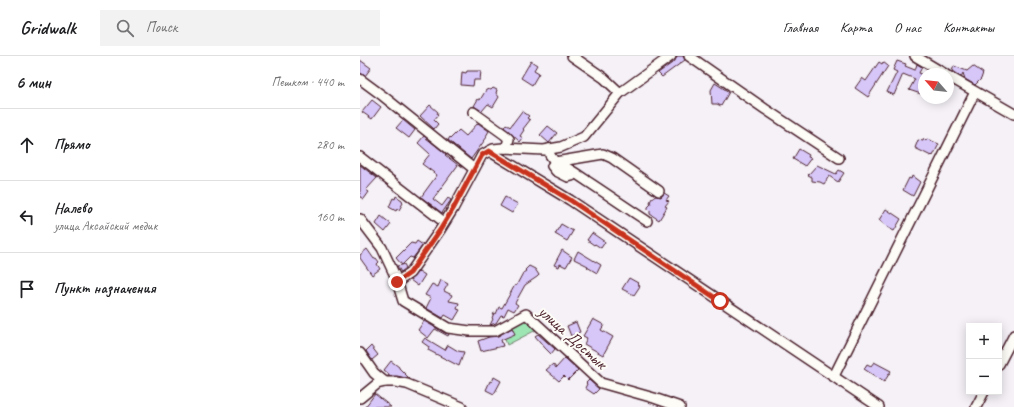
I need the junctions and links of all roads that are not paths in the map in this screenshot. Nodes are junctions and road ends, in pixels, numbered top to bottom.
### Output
1 (572, 56) edge
2 (671, 56) edge
3 (689, 56) edge
4 (915, 56) edge
5 (935, 68) edge
6 (360, 79) edge
7 (954, 80) edge
8 (975, 92) junction
9 (620, 93) junction
10 (473, 112) dead end
11 (1014, 114) edge
12 (506, 148) junction
13 (549, 149) junction
14 (489, 151) junction
15 (360, 157) edge
16 (839, 158) dead end
17 (555, 162) junction
18 (474, 169) junction
19 (659, 191) dead end
20 (360, 219) edge
21 (647, 221) dead end
22 (444, 222) junction
23 (397, 282) junction
24 (1014, 335) edge
25 (360, 353) edge
26 (1002, 359) edge
27 (834, 376) junction
28 (381, 383) junction
29 (982, 395) edge
30 (360, 398) edge
31 (462, 407) edge
32 (680, 407) edge
33 (879, 407) edge
34 (976, 407) edge

1 - 9 street
2 - 9 street
3 - 16 street
4 - 5 street
6 - 18 street
7 - 8 street
8 - 11 street
8 - 27 street
9 - 13 street
10 - 12 street
12 - 13 street
12 - 14 street
13 - 17 street
14 - 18 street
14 - 27 street
15 - 22 street
17 - 19 street
17 - 21 street
18 - 22 street
20 - 23 street, улица Достык
22 - 23 street
23 - 32 street, улица Достык
24 - 26 street
25 - 28 street
27 - 33 street
28 - 30 street
28 - 31 street
29 - 34 street

